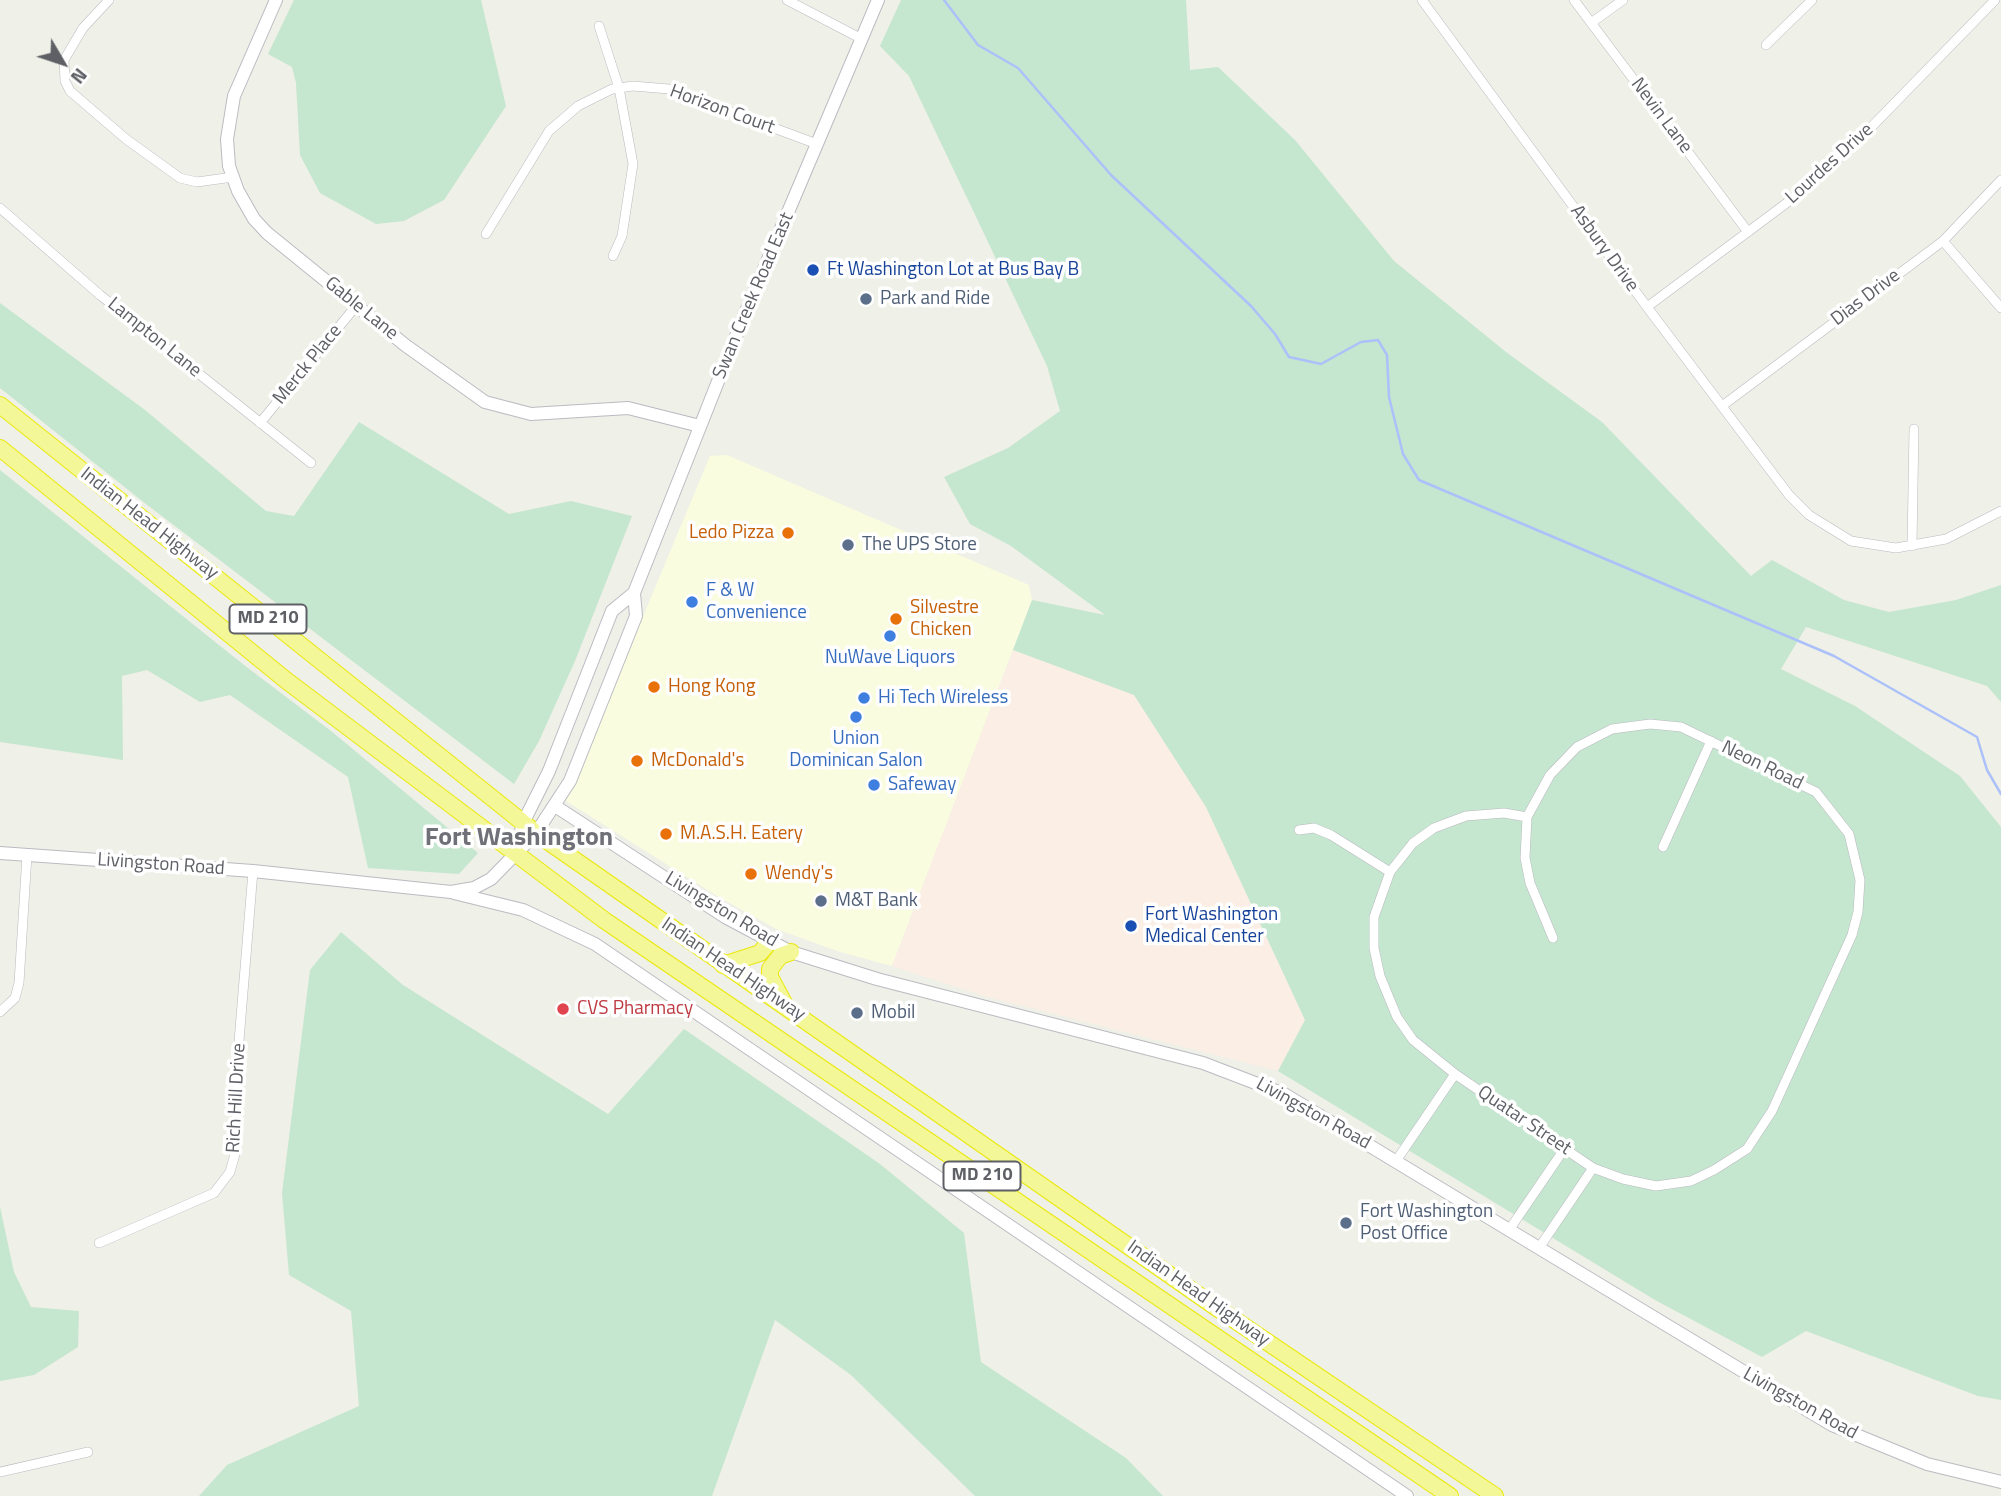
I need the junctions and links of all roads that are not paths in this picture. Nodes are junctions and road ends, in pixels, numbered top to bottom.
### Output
1 (109, 0) edge
2 (276, 0) edge
3 (787, 0) edge
4 (878, 0) edge
5 (1422, 0) edge
6 (1574, 0) edge
7 (1623, 0) edge
8 (1812, 0) edge
9 (1995, 0) edge
10 (1591, 23) junction
11 (599, 26) dead end
12 (860, 38) junction
13 (1766, 45) dead end
14 (619, 88) junction
15 (817, 145) junction
16 (233, 177) junction
17 (2001, 180) edge
18 (0, 208) edge
19 (1748, 232) junction
20 (486, 234) dead end
21 (1943, 241) junction
22 (613, 256) dead end
23 (356, 306) junction
24 (1647, 307) junction
25 (2001, 308) edge
26 (0, 405) edge
27 (1722, 406) junction
28 (260, 423) junction
29 (700, 426) junction
30 (1914, 429) dead end
31 (0, 448) edge
32 (311, 463) dead end
33 (2001, 511) edge
34 (1912, 546) junction
35 (634, 593) junction
36 (1711, 741) junction
37 (555, 806) junction
38 (1527, 817) junction
39 (529, 828) junction
40 (1299, 830) dead end
41 (1662, 846) dead end
42 (516, 852) junction
43 (0, 853) edge
44 (27, 855) junction
45 (253, 871) junction
46 (1390, 872) junction
47 (451, 892) junction
48 (1553, 938) dead end
49 (769, 941) junction
50 (791, 951) junction
51 (723, 965) junction
52 (786, 1007) junction
53 (0, 1013) edge
54 (1455, 1074) junction
55 (1565, 1148) junction
56 (1396, 1161) junction
57 (1593, 1168) junction
58 (1509, 1230) junction
59 (99, 1243) dead end
60 (1539, 1248) junction
61 (88, 1452) dead end
62 (0, 1472) edge
63 (2001, 1482) edge
64 (1407, 1496) edge
65 (1450, 1496) edge
66 (1495, 1496) edge

1 - 16 street
2 - 16 main road, Gable Lane
3 - 12 street
4 - 12 main road, Swan Creek Road East
5 - 24 street, Asbury Drive
6 - 10 street, Nevin Lane
7 - 10 street
8 - 13 street
9 - 19 street, Lourdes Drive
10 - 19 street, Nevin Lane
11 - 14 street
12 - 15 main road, Swan Creek Road East
14 - 15 street, Horizon Court
14 - 20 street, Horizon Court
14 - 22 street
15 - 29 main road, Swan Creek Road East
16 - 23 main road, Gable Lane
17 - 21 street, Dias Drive
18 - 28 street, Lampton Lane
19 - 24 street, Lourdes Drive
21 - 25 street
21 - 27 street, Dias Drive
23 - 28 street, Merck Place
23 - 29 main road, Gable Lane
24 - 27 street, Asbury Drive
26 - 39 highway, Indian Head Highway / MD 210
27 - 34 street, Asbury Drive
28 - 32 street, Lampton Lane
29 - 35 main road, Swan Creek Road East
30 - 34 street
31 - 42 highway, Indian Head Highway / MD 210
33 - 34 street, Asbury Drive
35 - 37 main road, Swan Creek Road East
35 - 39 main road, Swan Creek Road East
36 - 38 street, Neon Road
36 - 41 street
36 - 57 street, Neon Road
37 - 39 main road, Swan Creek Road East
37 - 49 main road, Livingston Road
38 - 46 street, Quatar Street
38 - 48 street, Neon Road
39 - 42 main road, Swan Creek Road East
39 - 51 highway, Indian Head Highway / MD 210
40 - 46 street
42 - 47 main road, Livingston Road
42 - 65 highway, Indian Head Highway / MD 210
43 - 44 main road, Livingston Road
44 - 45 main road, Livingston Road
44 - 53 street
45 - 47 main road, Livingston Road
45 - 59 street, Rich Hill Drive
46 - 54 street, Quatar Street
47 - 64 main road
49 - 50 main road, Livingston Road
49 - 51 highway
50 - 52 highway
50 - 56 main road, Livingston Road
51 - 52 highway, Indian Head Highway / MD 210
52 - 66 highway, Indian Head Highway / MD 210
54 - 55 street, Quatar Street
54 - 56 street
55 - 57 street, Quatar Street
55 - 58 street
56 - 58 main road, Livingston Road
57 - 60 street
58 - 60 main road, Livingston Road
60 - 63 main road, Livingston Road
61 - 62 street

